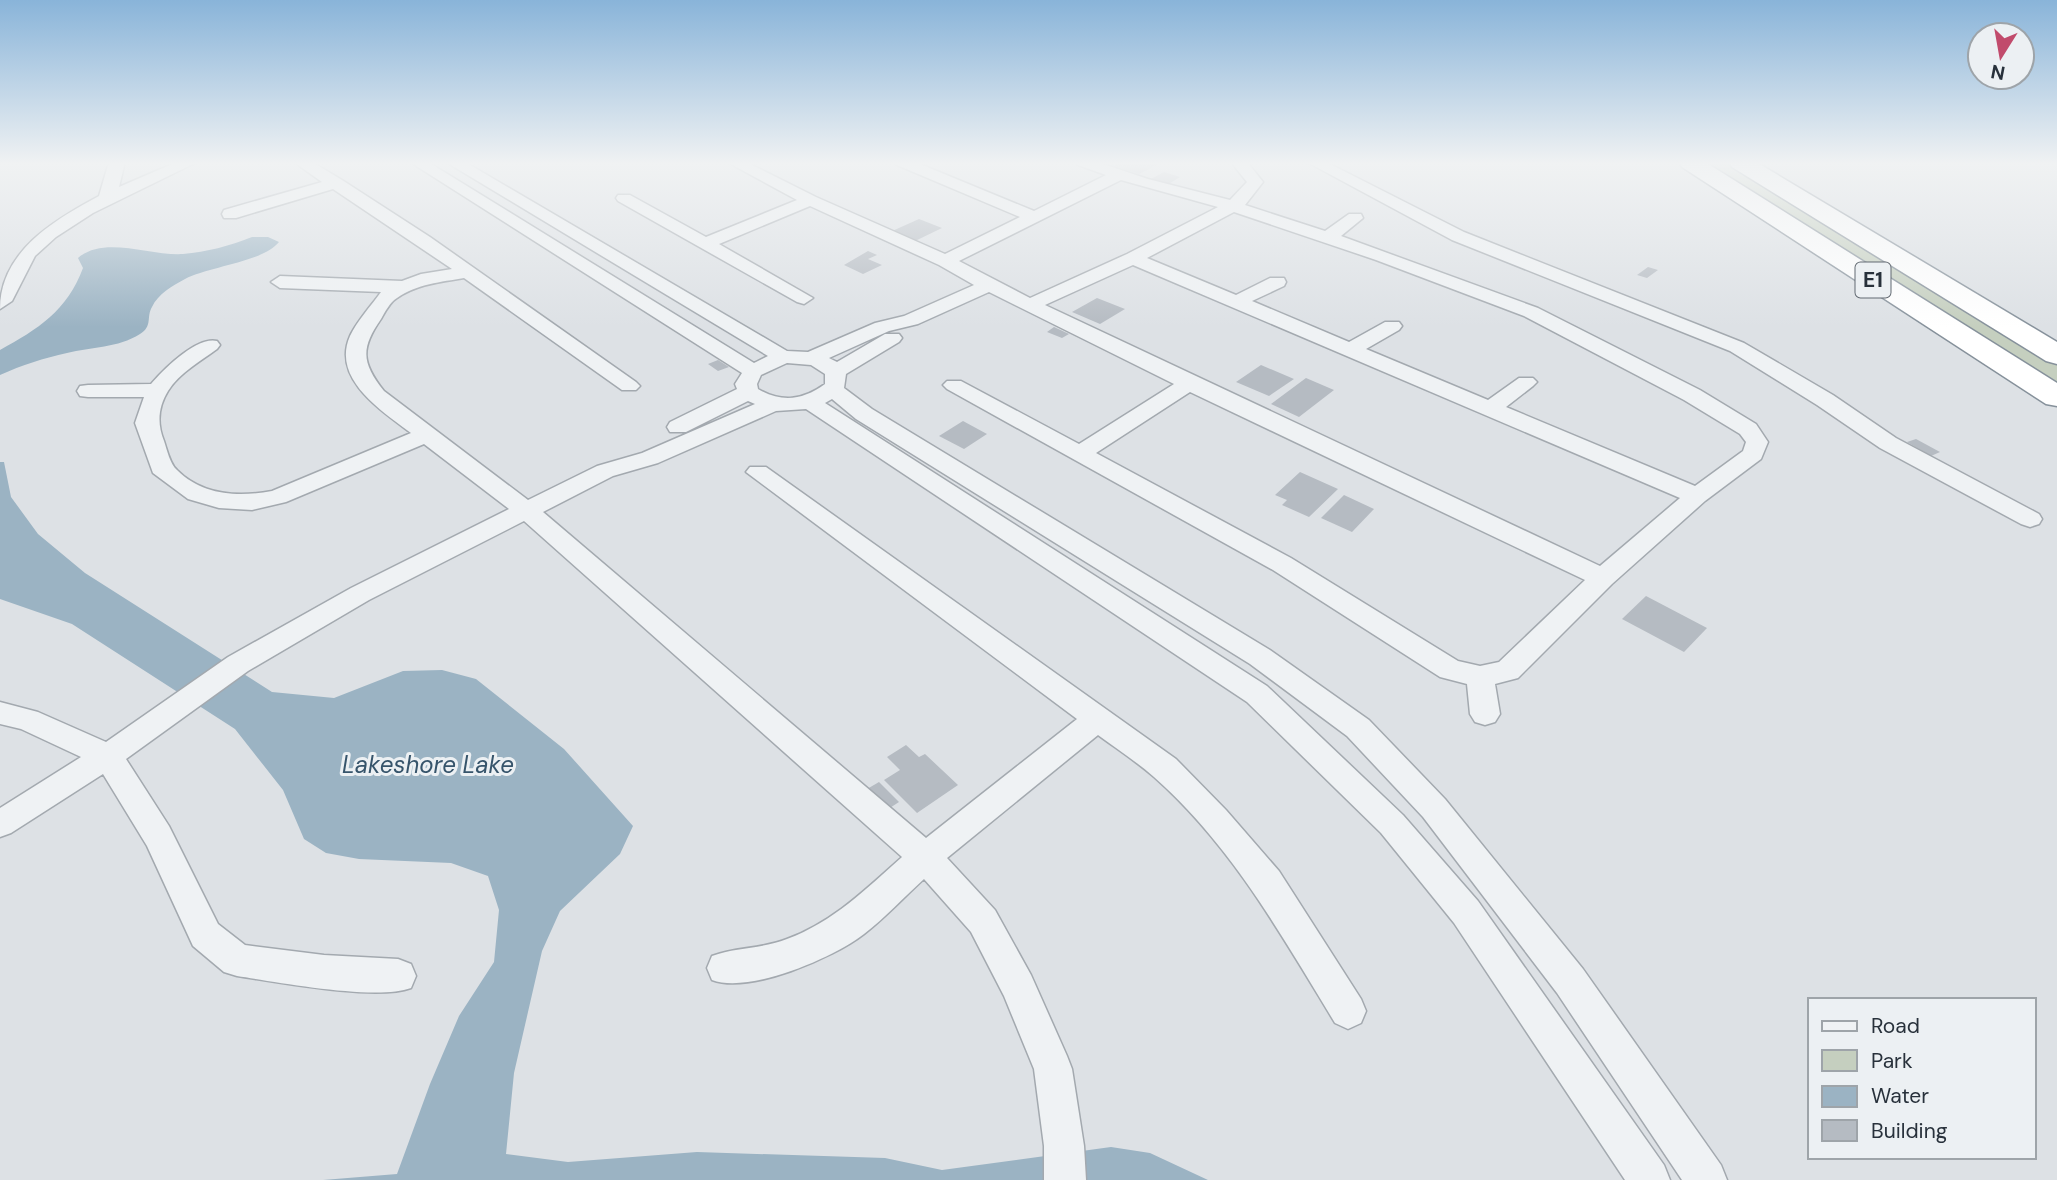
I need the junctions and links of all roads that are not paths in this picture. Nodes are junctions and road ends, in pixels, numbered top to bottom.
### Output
1 (75, 217) edge
2 (387, 217) edge
3 (501, 217) edge
4 (547, 217) edge
5 (657, 217) edge
6 (769, 217) edge
7 (848, 217) edge
8 (1030, 217) edge
9 (1211, 217) edge
10 (1264, 217) edge
11 (1421, 217) edge
12 (1776, 217) edge
13 (1830, 217) edge
14 (1355, 218) dead end
15 (1326, 239) junction
16 (704, 244) junction
17 (1133, 257) junction
18 (945, 261) junction
19 (468, 272) junction
20 (281, 282) dead end
21 (1277, 282) dead end
22 (989, 285) junction
23 (404, 287) junction
24 (804, 298) dead end
25 (1238, 301) junction
26 (0, 303) edge
27 (1030, 305) junction
28 (911, 320) junction
29 (1392, 326) dead end
30 (210, 345) dead end
31 (1352, 348) junction
32 (2057, 355) edge
33 (783, 357) junction
34 (811, 358) junction
35 (751, 382) junction
36 (1525, 382) dead end
37 (1189, 383) junction
38 (954, 385) dead end
39 (629, 386) dead end
40 (826, 388) junction
41 (157, 390) junction
42 (88, 391) dead end
43 (2057, 397) edge
44 (773, 404) junction
45 (1491, 408) junction
46 (426, 435) junction
47 (1081, 453) junction
48 (605, 471) junction
49 (758, 472) dead end
50 (1697, 496) junction
51 (527, 512) junction
52 (2030, 519) dead end
53 (1603, 578) junction
54 (1480, 677) junction
55 (0, 713) edge
56 (1485, 714) dead end
57 (1098, 719) junction
58 (108, 756) junction
59 (0, 824) edge
60 (925, 857) junction
61 (725, 968) dead end
62 (398, 976) dead end
63 (1348, 1011) dead end
64 (1064, 1163) edge
65 (1697, 1166) edge
66 (1649, 1180) edge

1 - 26 street
2 - 19 street
3 - 35 street
4 - 33 street
5 - 16 street
6 - 16 street
7 - 18 street
8 - 18 street
9 - 17 street
10 - 15 street
11 - 52 street
12 - 43 highway, E1
13 - 32 highway, E1
14 - 15 street
15 - 50 street
16 - 24 street
17 - 25 street
17 - 27 street
18 - 22 street
19 - 23 street
19 - 39 street
20 - 23 street
21 - 25 street
22 - 27 street
22 - 28 street
23 - 46 street
25 - 31 street
27 - 37 street
28 - 34 street
28 - 40 street
29 - 31 street
30 - 41 street
31 - 45 street
33 - 34 street
33 - 35 street
34 - 40 street
35 - 44 street
35 - 48 street
36 - 45 street
37 - 47 street
37 - 53 street
38 - 47 street
40 - 44 street
40 - 65 street
40 - 66 street
41 - 42 street
41 - 46 street
44 - 48 street
45 - 50 street
46 - 51 street
47 - 54 street
48 - 51 street
49 - 57 street
50 - 53 street
51 - 58 street
51 - 60 street
53 - 54 street
54 - 56 street
55 - 58 street
57 - 60 street
57 - 63 street
58 - 59 street
58 - 62 street
60 - 61 street
60 - 64 street

